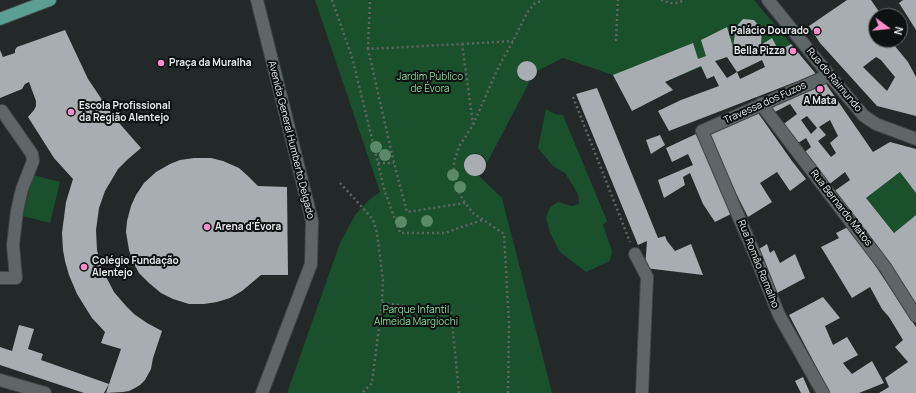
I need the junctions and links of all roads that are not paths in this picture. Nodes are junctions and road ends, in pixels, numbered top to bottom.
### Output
1 (50, 0) edge
2 (257, 0) edge
3 (768, 0) edge
4 (0, 19) edge
5 (829, 75) junction
6 (761, 104) junction
7 (0, 112) edge
8 (702, 130) joint
9 (916, 139) edge
10 (635, 254) road end
11 (0, 278) edge
12 (916, 316) edge
13 (0, 380) edge
14 (17, 389) edge
15 (45, 393) edge
16 (262, 393) edge
17 (642, 393) edge
18 (823, 393) edge

1 - 4 main road
2 - 16 street, Avenida General Humberto Delgado
3 - 5 street, Rua do Raimundo
5 - 6 street, Travessa dos Fuzos
5 - 9 street, Rua do Raimundo
6 - 8 street, Travessa dos Fuzos
6 - 12 street, Rua Bernardo Matos
7 - 11 street
8 - 18 street, Rua Romão Ramalho
10 - 17 street
13 - 14 street
14 - 15 street

